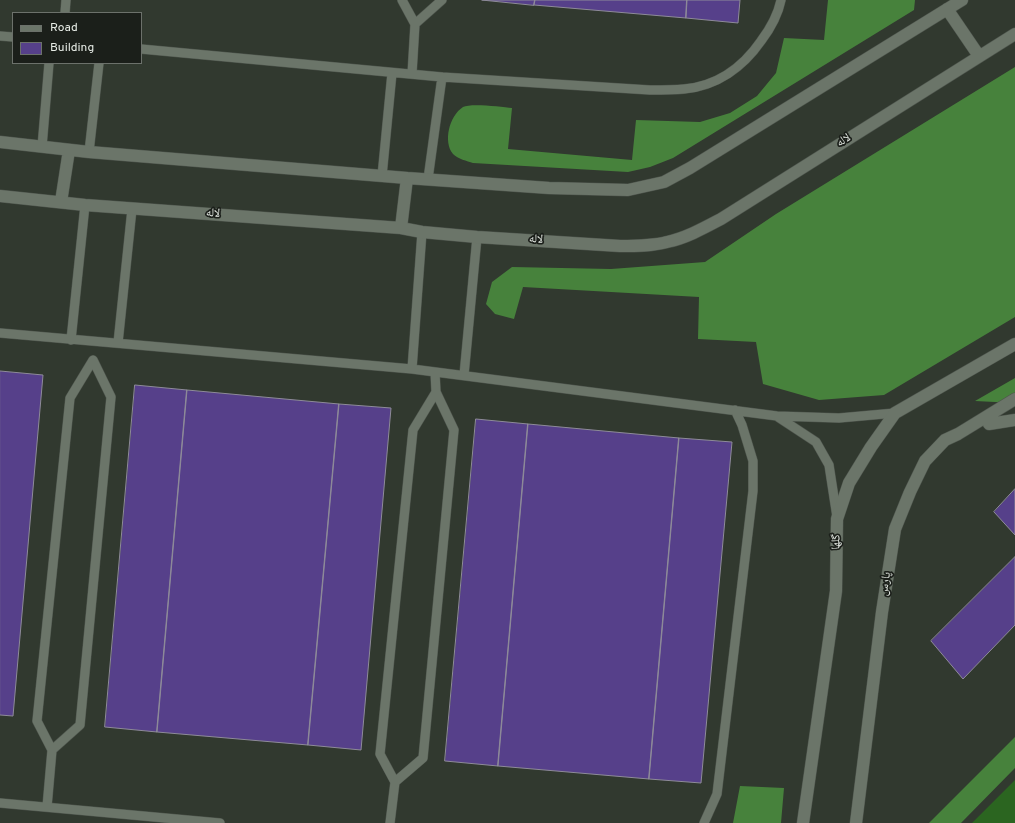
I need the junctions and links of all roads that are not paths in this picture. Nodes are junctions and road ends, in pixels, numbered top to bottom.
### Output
1 (66, 0) edge
2 (402, 0) edge
3 (442, 0) edge
4 (781, 0) edge
5 (962, 0) edge
6 (947, 9) junction
7 (65, 12) edge
8 (415, 24) junction
9 (1015, 34) edge
10 (0, 36) edge
11 (12, 37) edge
12 (142, 49) edge
13 (979, 56) junction
14 (49, 64) edge
15 (99, 64) edge
16 (392, 72) junction
17 (412, 74) junction
18 (442, 77) junction
19 (0, 142) edge
20 (42, 147) junction
21 (69, 150) junction
22 (89, 152) junction
23 (382, 176) junction
24 (407, 178) junction
25 (428, 179) junction
26 (0, 196) edge
27 (61, 202) junction
28 (85, 205) junction
29 (132, 209) junction
30 (401, 228) junction
31 (422, 232) junction
32 (477, 236) junction
33 (0, 334) edge
34 (71, 340) junction
35 (118, 343) junction
36 (1015, 344) edge
37 (93, 350) junction
38 (412, 369) junction
39 (435, 372) junction
40 (464, 375) junction
41 (436, 392) junction
42 (1015, 399) edge
43 (735, 410) junction
44 (895, 413) junction
45 (777, 416) junction
46 (1015, 420) edge
47 (989, 424) dead end
48 (837, 519) junction
49 (52, 750) junction
50 (395, 782) junction
51 (0, 803) edge
52 (47, 808) junction
53 (220, 823) edge
54 (390, 823) edge
55 (704, 823) edge
56 (803, 823) edge
57 (856, 823) edge

1 - 7 lane
2 - 8 lane
3 - 8 lane
4 - 18 lane
5 - 6 street
6 - 13 street
6 - 25 street
8 - 17 lane
9 - 13 street, لاله
10 - 11 lane
12 - 16 lane
13 - 32 street, لاله
14 - 20 lane
15 - 22 lane
16 - 17 lane
16 - 23 lane
17 - 18 lane
18 - 25 lane
19 - 20 street
20 - 21 street
21 - 22 street
21 - 27 street
22 - 23 street
23 - 24 street
24 - 25 street
24 - 30 street
26 - 27 street, لاله
27 - 28 street, لاله
28 - 29 street, لاله
28 - 34 lane
29 - 30 street, لاله
29 - 35 lane
30 - 31 street, لاله
31 - 32 street, لاله
31 - 38 lane
32 - 40 lane
33 - 34 lane
34 - 37 lane
35 - 37 lane
35 - 38 lane
36 - 44 street, گلها
37 - 49 lane
37 - 49 lane
38 - 39 lane
39 - 40 lane
39 - 41 lane
40 - 43 lane
41 - 50 lane
41 - 50 lane
42 - 57 street, پارس
43 - 45 lane
43 - 55 lane
44 - 45 lane
44 - 48 street, گلها
45 - 48 lane
46 - 47 street
48 - 56 street, گلها
49 - 52 lane
50 - 54 lane
51 - 52 lane
52 - 53 lane

